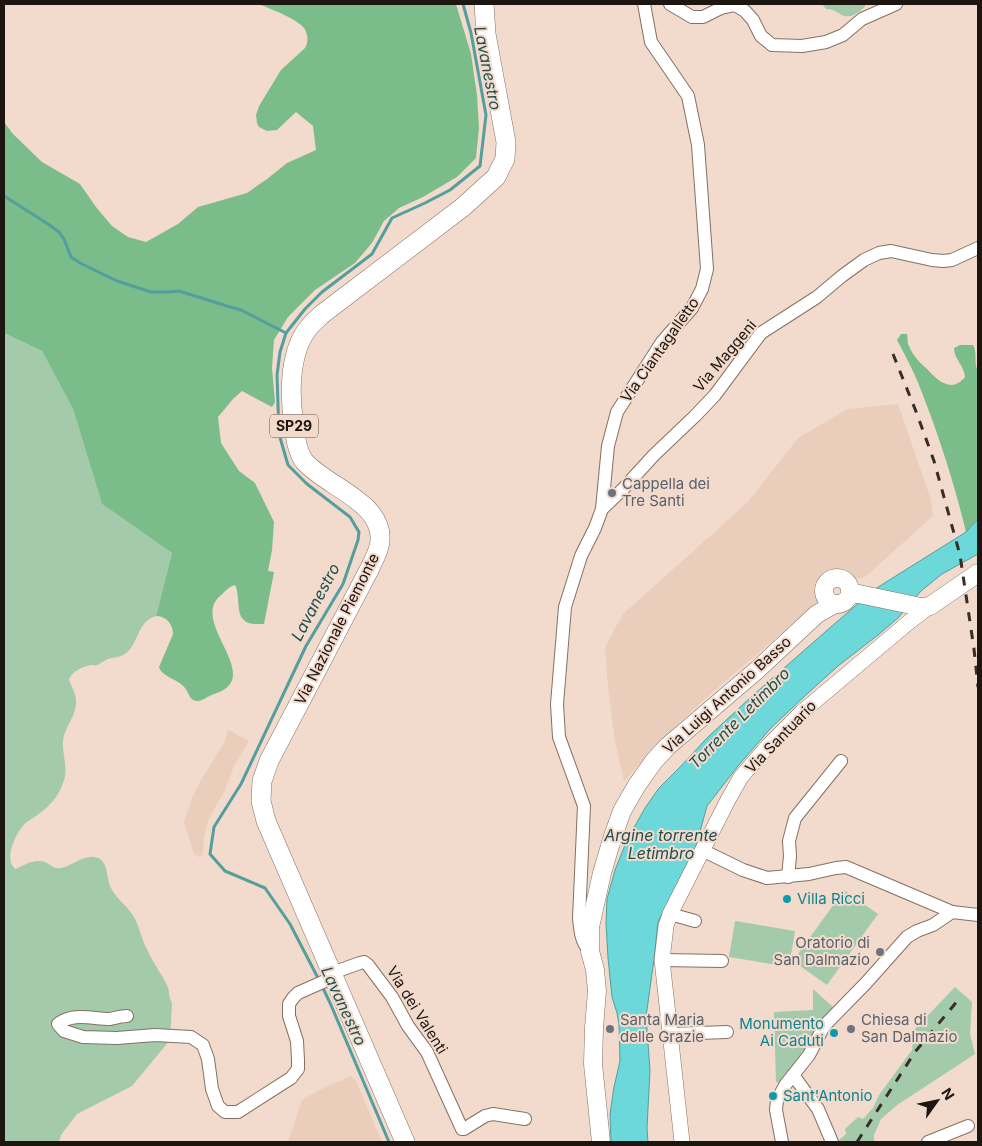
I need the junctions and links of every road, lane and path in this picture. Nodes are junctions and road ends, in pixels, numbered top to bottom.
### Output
1 (484, 4) edge
2 (644, 4) edge
3 (670, 4) edge
4 (896, 4) edge
5 (978, 248) edge
6 (602, 508) junction
7 (978, 573) edge
8 (857, 595) junction
9 (830, 599) junction
10 (921, 606) junction
11 (841, 761) dead end
12 (702, 850) junction
13 (788, 877) junction
14 (952, 912) junction
15 (670, 914) junction
16 (978, 915) edge
17 (695, 921) dead end
18 (590, 951) junction
19 (662, 960) junction
20 (722, 961) dead end
21 (333, 975) junction
22 (127, 1016) dead end
23 (727, 1032) dead end
24 (670, 1034) junction
25 (793, 1075) junction
26 (525, 1119) dead end
27 (968, 1126) dead end
28 (404, 1142) edge
29 (601, 1142) edge
30 (682, 1142) edge
31 (782, 1142) edge
32 (832, 1142) edge
33 (928, 1142) edge

1 - 21 main road, Via Nazionale Piemonte / SP29
2 - 6 street, Via Ciantagalletto
3 - 4 street
5 - 6 street, Via Maggeni
6 - 18 street, Via Ciantagalletto
7 - 10 main road, Via Santuario
8 - 9 main road
8 - 9 main road, Via Luigi Antonio Basso
8 - 10 main road
9 - 18 main road, Via Luigi Antonio Basso
10 - 12 street, Via Santuario
11 - 13 street
12 - 13 street
12 - 15 street, Via Santuario
13 - 14 street
14 - 16 street
14 - 25 street
15 - 17 street
15 - 19 street, Via Santuario
18 - 29 main road, Via Ciantagalletto
19 - 20 street
19 - 24 street, Via Santuario
21 - 22 street
21 - 26 street, Via dei Valenti
21 - 28 main road, Via Nazionale Piemonte / SP29
23 - 24 street
24 - 30 street, Via Santuario
25 - 31 street
25 - 32 street
27 - 33 street

